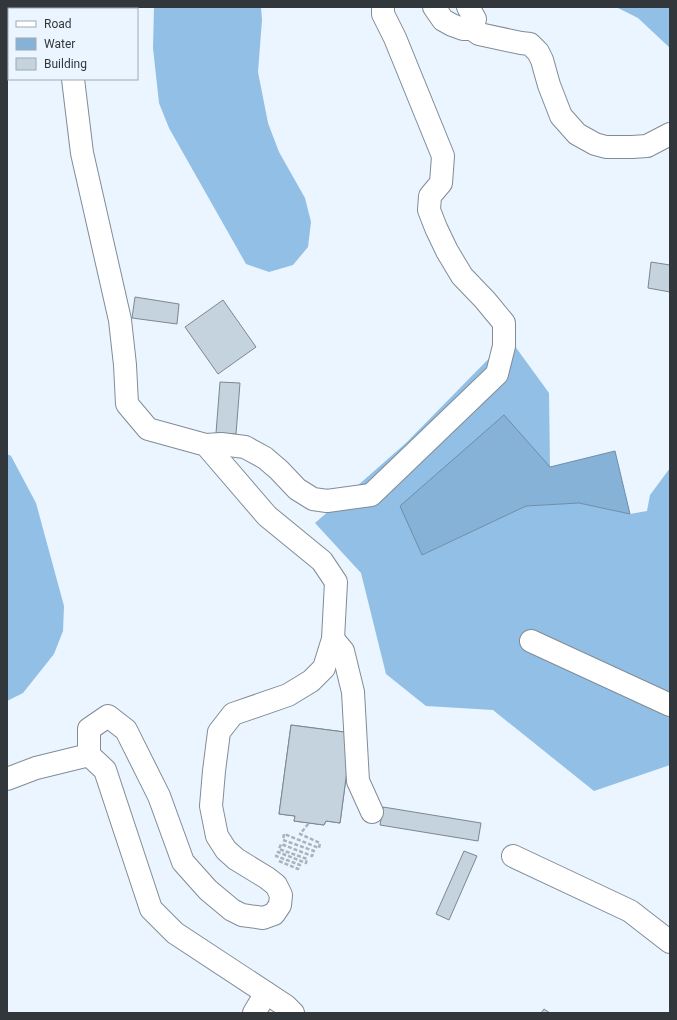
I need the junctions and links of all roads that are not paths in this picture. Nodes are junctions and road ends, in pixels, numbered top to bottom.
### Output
1 (383, 7) edge
2 (434, 7) edge
3 (468, 7) edge
4 (472, 29) junction
5 (72, 80) edge
6 (670, 134) edge
7 (206, 445) junction
8 (334, 639) junction
9 (531, 642) dead end
10 (670, 705) edge
11 (89, 755) junction
12 (7, 779) edge
13 (372, 812) dead end
14 (513, 856) dead end
15 (670, 942) edge
16 (266, 993) junction
17 (254, 1013) edge
18 (293, 1013) edge

1 - 7 street
2 - 4 street
3 - 4 street
4 - 6 street
5 - 7 street
7 - 8 street
8 - 11 street
8 - 13 street
9 - 10 street
11 - 12 street
11 - 16 street
14 - 15 street
16 - 17 street
16 - 18 street

